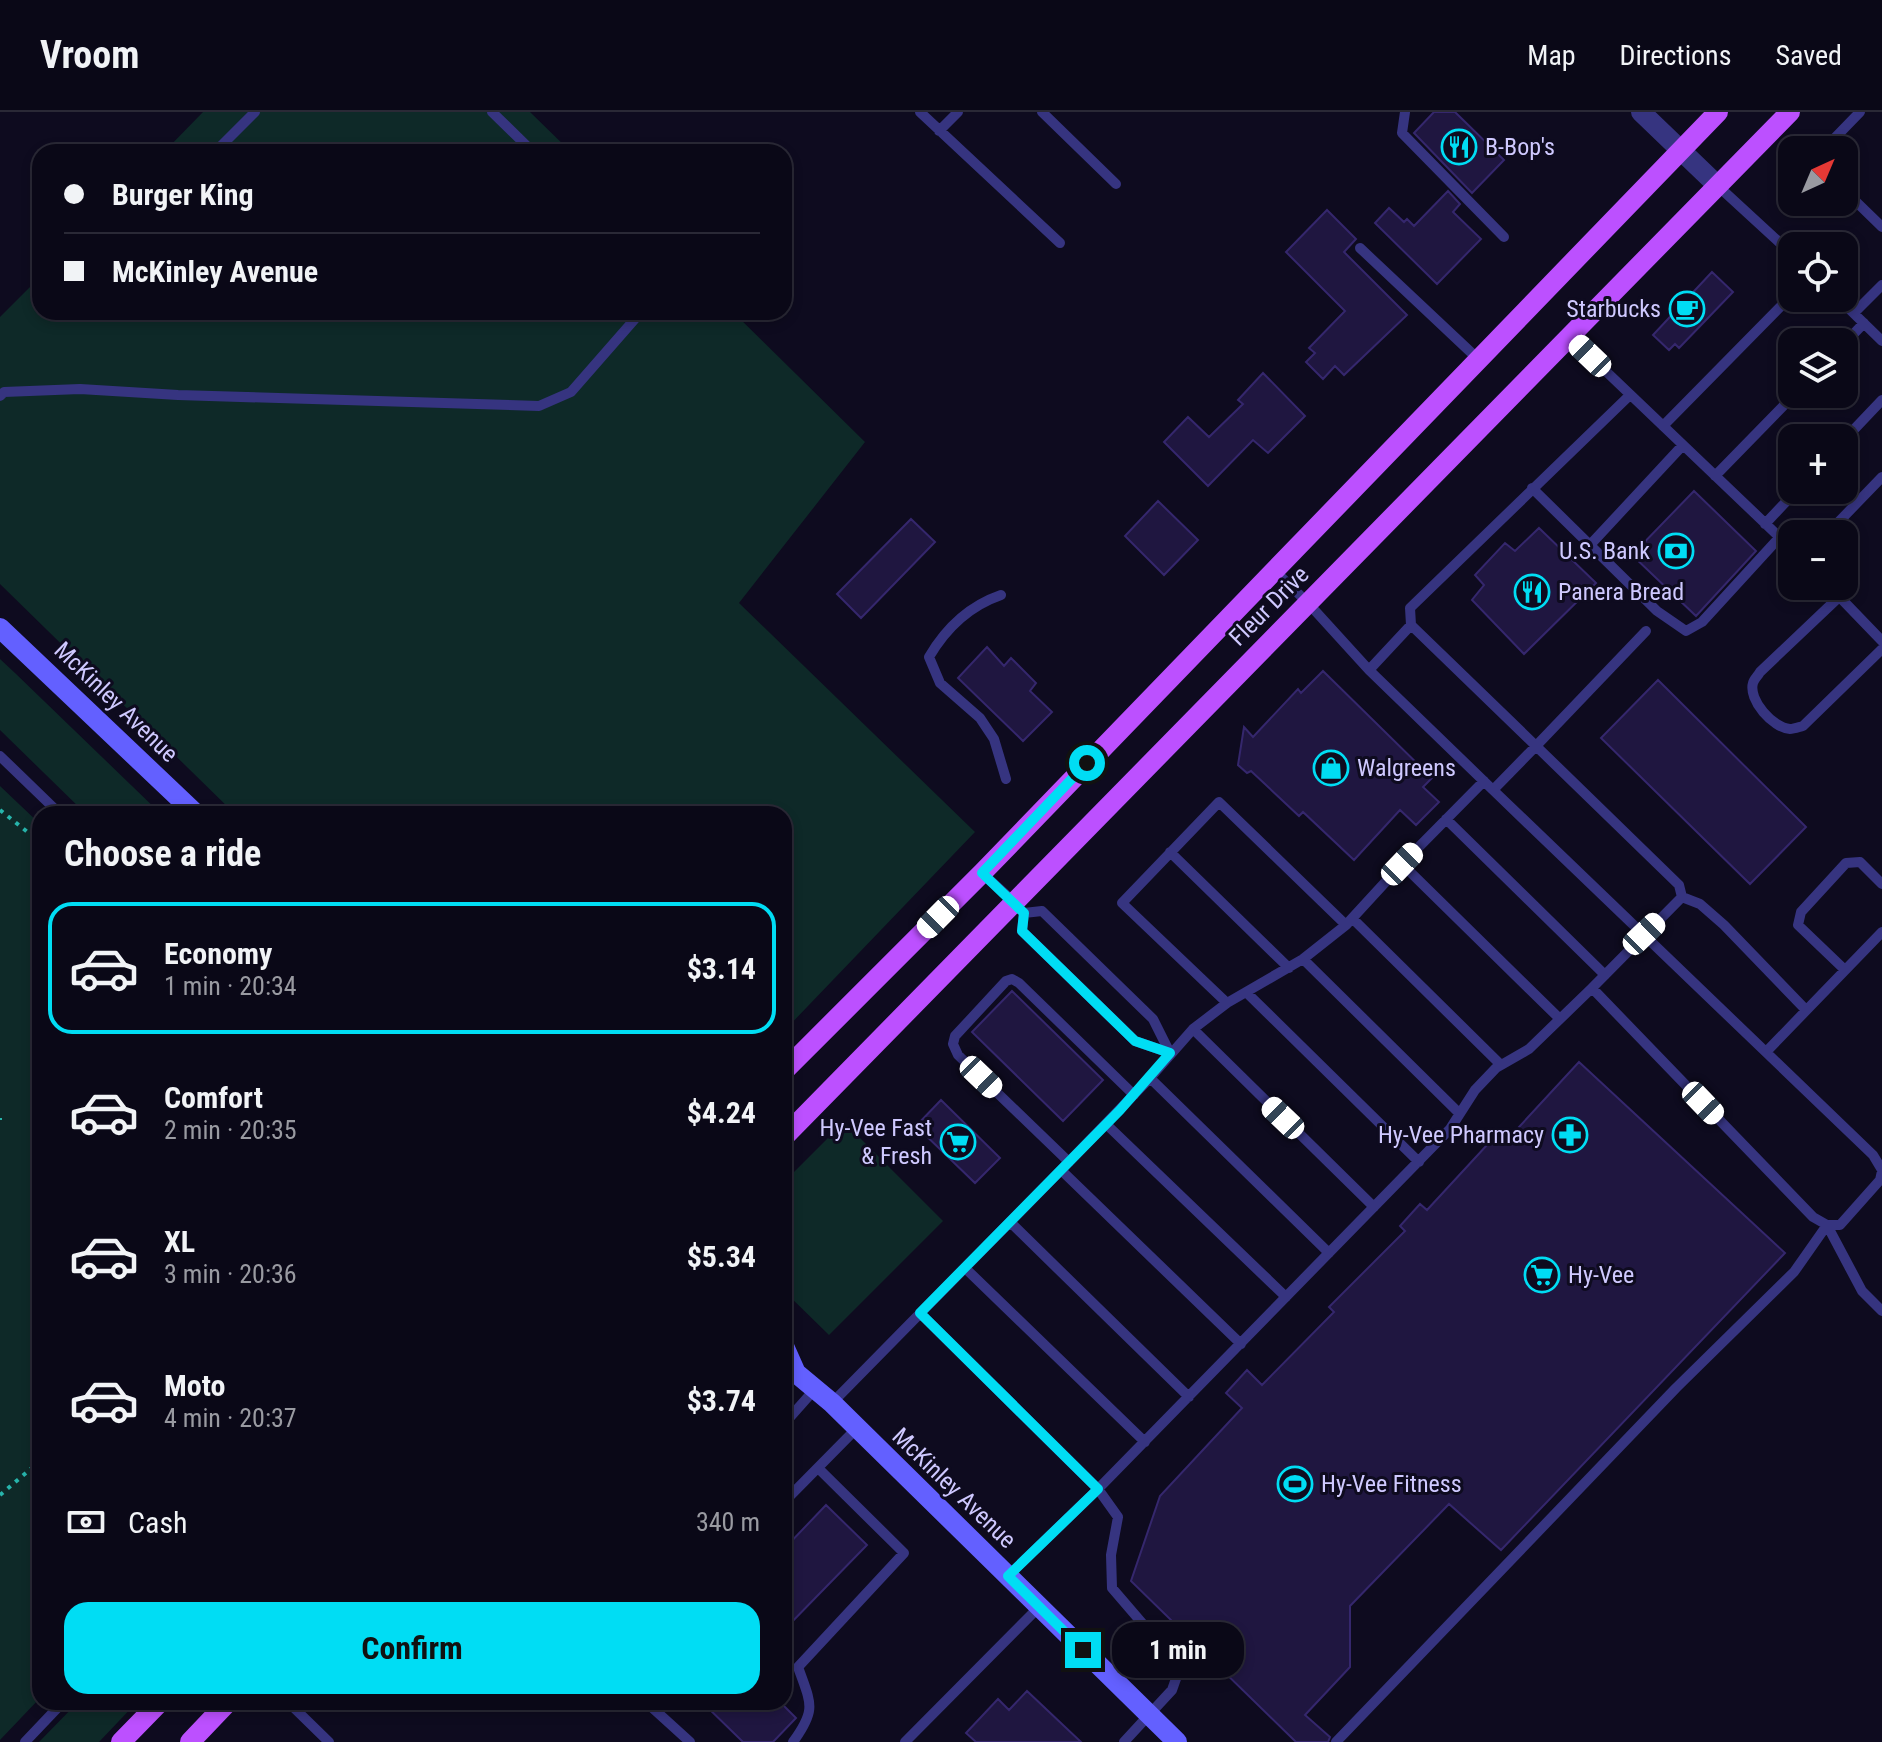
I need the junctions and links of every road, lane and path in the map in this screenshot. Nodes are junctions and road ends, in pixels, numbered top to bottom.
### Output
1 (255, 112) edge
2 (492, 112) edge
3 (920, 112) edge
4 (958, 112) edge
5 (1042, 112) edge
6 (1405, 112) edge
7 (1641, 112) edge
8 (1718, 112) edge
9 (1790, 112) edge
10 (1860, 112) edge
11 (939, 131) junction
12 (1837, 136) edge
13 (223, 144) edge
14 (525, 144) edge
15 (1681, 150) junction
16 (1116, 184) dead end
17 (1718, 186) junction
18 (1858, 204) edge
19 (1882, 227) edge
20 (1504, 237) dead end
21 (1778, 241) edge
22 (1060, 243) dead end
23 (1360, 248) dead end
24 (1882, 285) edge
25 (1778, 309) edge
26 (1854, 313) joint
27 (634, 320) edge
28 (1864, 323) junction
29 (1858, 329) edge
30 (1570, 337) junction
31 (1882, 341) edge
32 (1478, 359) junction
33 (1630, 395) junction
34 (0, 396) edge
35 (1882, 400) edge
36 (1781, 408) edge
37 (1858, 425) edge
38 (1663, 426) junction
39 (1683, 445) junction
40 (1715, 476) junction
41 (1882, 477) edge
42 (1532, 488) junction
43 (1784, 504) edge
44 (1841, 520) edge
45 (1765, 524) junction
46 (1778, 537) edge
47 (1778, 539) edge
48 (1590, 545) junction
49 (1274, 570) junction
50 (1001, 595) dead end
51 (1836, 600) edge
52 (1842, 600) edge
53 (1308, 603) junction
54 (1411, 625) junction
55 (0, 628) edge
56 (1646, 631) dead end
57 (1882, 641) edge
58 (1882, 649) edge
59 (1369, 670) junction
60 (1536, 746) junction
61 (0, 756) edge
62 (1006, 779) dead end
63 (1484, 781) junction
64 (1493, 790) junction
65 (52, 806) edge
66 (188, 806) edge
67 (0, 810) edge
68 (1446, 819) junction
69 (32, 836) edge
70 (1170, 852) junction
71 (1402, 864) junction
72 (982, 873) junction
73 (1882, 884) edge
74 (1682, 897) junction
75 (1019, 908) junction
76 (1349, 922) junction
77 (1882, 932) edge
78 (1644, 934) junction
79 (1303, 959) junction
80 (1289, 968) junction
81 (1845, 970) junction
82 (1605, 975) junction
83 (1592, 988) junction
84 (1246, 992) junction
85 (1227, 1003) junction
86 (1806, 1010) junction
87 (1559, 1018) junction
88 (1193, 1029) junction
89 (1766, 1052) junction
90 (1170, 1053) junction
91 (792, 1063) edge
92 (1500, 1064) junction
93 (1150, 1078) junction
94 (1134, 1095) junction
95 (1459, 1113) junction
96 (1106, 1124) junction
97 (792, 1129) edge
98 (1419, 1162) junction
99 (1065, 1166) junction
100 (1882, 1170) edge
101 (1374, 1207) junction
102 (1010, 1222) junction
103 (1827, 1225) junction
104 (1329, 1253) junction
105 (965, 1268) junction
106 (1286, 1297) junction
107 (1882, 1311) edge
108 (920, 1313) junction
109 (1241, 1344) junction
110 (792, 1372) edge
111 (815, 1389) junction
112 (1189, 1397) junction
113 (832, 1403) junction
114 (792, 1415) edge
115 (857, 1428) junction
116 (1145, 1442) junction
117 (32, 1468) edge
118 (818, 1468) junction
119 (1098, 1489) junction
120 (792, 1494) edge
121 (0, 1495) edge
122 (1008, 1576) junction
123 (1039, 1607) junction
124 (55, 1710) edge
125 (152, 1710) edge
126 (220, 1710) edge
127 (296, 1710) edge
128 (655, 1710) edge
129 (1149, 1715) junction
130 (25, 1742) edge
131 (121, 1742) edge
132 (190, 1742) edge
133 (329, 1742) edge
134 (690, 1742) edge
135 (793, 1742) edge
136 (905, 1742) edge
137 (1124, 1742) edge
138 (1177, 1742) edge
139 (1336, 1742) edge

1 - 13 lane
2 - 14 lane
3 - 11 lane
4 - 11 lane
5 - 16 lane
6 - 20 lane
7 - 15 street
8 - 15 main road, Fleur Drive
9 - 17 main road, Fleur Drive
10 - 12 lane
11 - 22 lane
15 - 17 street
15 - 32 main road, Fleur Drive
17 - 21 lane
17 - 30 main road, Fleur Drive
18 - 19 lane
23 - 32 lane
24 - 26 lane
25 - 38 lane
26 - 28 lane
27 - 34 lane
28 - 29 lane
28 - 31 lane
30 - 33 lane
30 - 53 main road, Fleur Drive
32 - 49 main road, Fleur Drive
33 - 38 lane
33 - 42 lane
35 - 37 lane
36 - 40 lane
38 - 39 lane
39 - 40 lane
39 - 48 lane
40 - 45 lane
41 - 44 lane
42 - 48 lane
42 - 54 lane
43 - 45 lane
45 - 46 lane
47 - 48 lane
49 - 53 lane
49 - 72 main road, Fleur Drive
50 - 62 lane
51 - 58 lane
52 - 57 lane
53 - 59 lane
53 - 75 main road, Fleur Drive
54 - 59 lane
54 - 60 lane
55 - 66 main road, McKinley Avenue
56 - 60 lane
59 - 63 lane
60 - 64 lane
60 - 74 lane
61 - 65 lane
63 - 64 lane
63 - 68 lane
64 - 78 lane
67 - 69 path
68 - 71 lane
68 - 82 lane
70 - 76 lane
70 - 80 lane
70 - 85 lane
71 - 76 lane
71 - 87 lane
72 - 75 lane
72 - 91 main road, Fleur Drive
73 - 81 lane
74 - 78 lane
74 - 86 lane
75 - 90 lane
75 - 90 lane
75 - 97 main road, Fleur Drive
76 - 79 lane
76 - 92 lane
77 - 81 lane
78 - 82 lane
78 - 89 lane
79 - 80 lane
79 - 95 lane
80 - 84 lane
81 - 86 lane
82 - 83 lane
83 - 87 lane
83 - 103 lane
84 - 85 lane
84 - 98 lane
85 - 88 lane
86 - 89 lane
87 - 92 lane
88 - 90 lane
88 - 101 lane
89 - 100 lane
90 - 93 lane
92 - 95 lane
93 - 94 lane
93 - 104 lane
94 - 96 lane
94 - 99 lane
95 - 98 lane
96 - 99 lane
96 - 106 lane
98 - 101 lane
99 - 102 lane
99 - 109 lane
100 - 103 lane
101 - 104 lane
102 - 105 lane
102 - 112 lane
103 - 107 lane
103 - 139 lane
104 - 106 lane
105 - 108 lane
105 - 116 lane
106 - 109 lane
108 - 113 lane
108 - 119 lane
109 - 112 lane
110 - 111 main road, McKinley Avenue
111 - 113 main road, McKinley Avenue
111 - 114 lane
112 - 116 lane
113 - 115 main road, McKinley Avenue
115 - 118 lane
115 - 122 main road, McKinley Avenue
116 - 119 lane
117 - 121 path
118 - 120 lane
118 - 135 lane
119 - 122 lane
119 - 129 lane
122 - 123 main road, McKinley Avenue
123 - 129 main road, McKinley Avenue
123 - 136 lane
124 - 130 lane
125 - 131 main road
126 - 132 main road
127 - 133 lane
128 - 134 lane
129 - 137 lane
129 - 138 main road, McKinley Avenue

